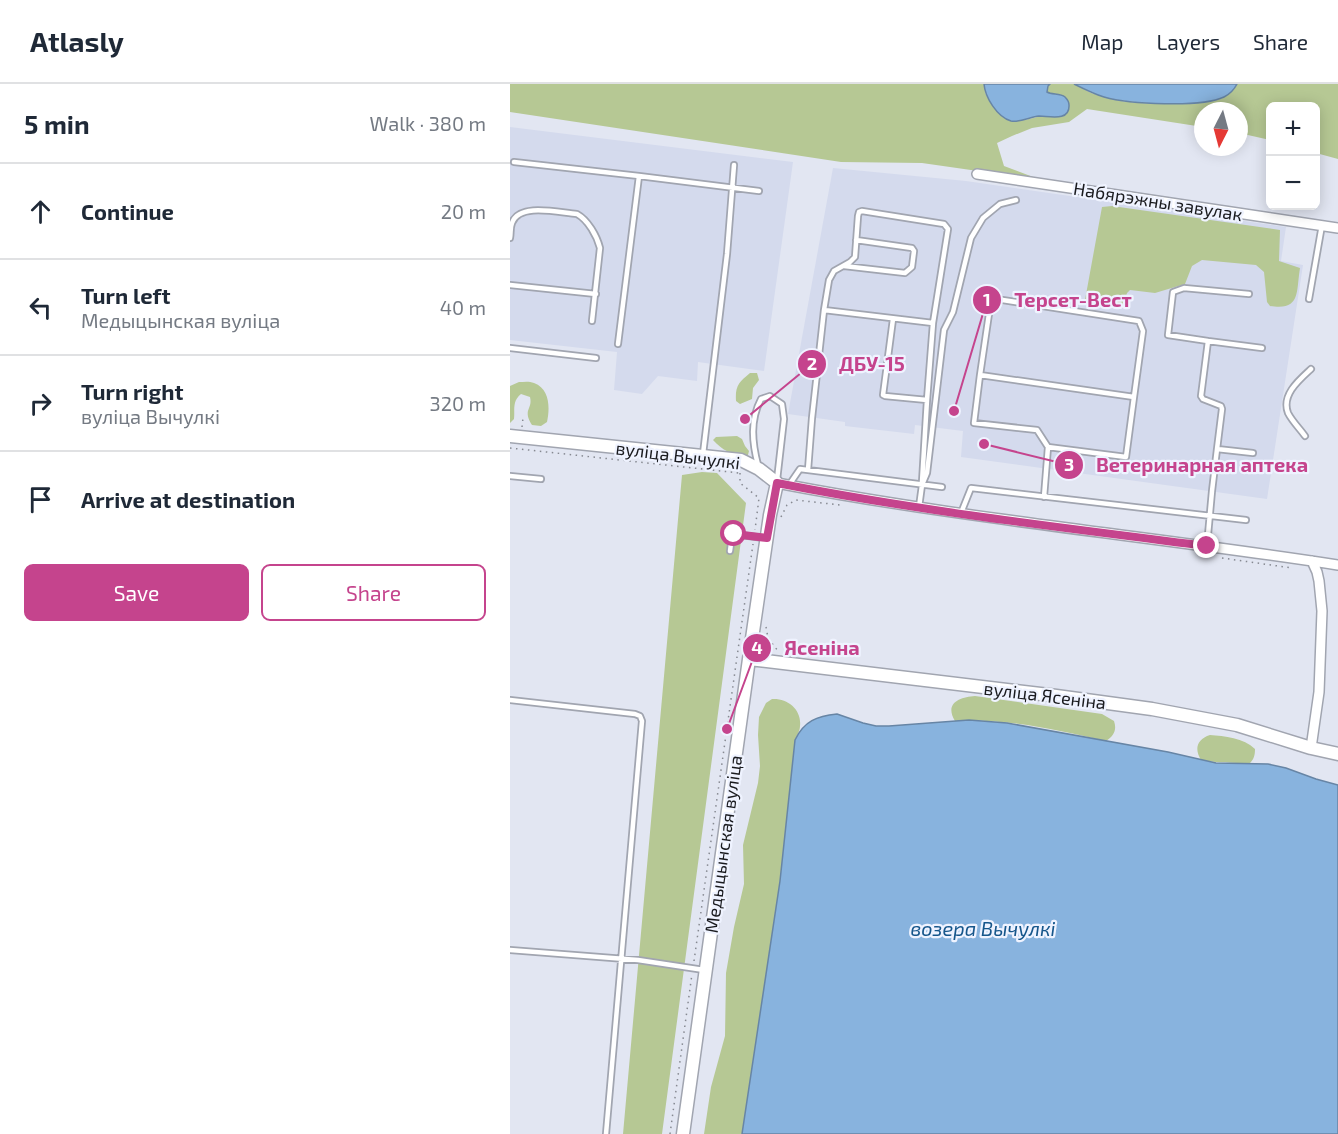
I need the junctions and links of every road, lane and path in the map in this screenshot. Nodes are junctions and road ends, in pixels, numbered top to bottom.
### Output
1 (514, 162) dead end
2 (734, 165) dead end
3 (977, 174) dead end
4 (639, 176) junction
5 (733, 187) junction
6 (759, 191) dead end
7 (1016, 200) dead end
8 (1322, 225) junction
9 (1338, 228) edge
10 (510, 238) edge
11 (856, 240) junction
12 (844, 266) junction
13 (510, 285) edge
14 (596, 294) junction
15 (1248, 294) dead end
16 (1309, 299) dead end
17 (824, 310) junction
18 (893, 319) junction
19 (592, 321) dead end
20 (933, 323) junction
21 (1208, 341) junction
22 (618, 344) dead end
23 (510, 348) edge
24 (1262, 348) dead end
25 (596, 358) dead end
26 (1311, 369) dead end
27 (980, 375) junction
28 (1134, 396) junction
29 (927, 400) junction
30 (510, 436) edge
31 (1305, 436) dead end
32 (1048, 447) junction
33 (1217, 449) junction
34 (1253, 453) dead end
35 (703, 456) junction
36 (759, 470) junction
37 (808, 470) junction
38 (740, 473) dead end
39 (510, 476) edge
40 (542, 479) dead end
41 (783, 484) junction
42 (922, 484) junction
43 (942, 487) dead end
44 (1044, 497) junction
45 (919, 507) junction
46 (962, 513) junction
47 (1210, 516) junction
48 (1246, 520) dead end
49 (760, 537) junction
50 (1207, 546) junction
51 (730, 551) dead end
52 (1312, 561) junction
53 (1338, 565) edge
54 (748, 659) junction
55 (510, 700) edge
56 (1311, 748) junction
57 (1338, 754) edge
58 (510, 950) edge
59 (621, 959) junction
60 (699, 969) junction
61 (606, 1134) edge
62 (670, 1134) edge
63 (683, 1134) edge

1 - 4 lane
2 - 5 lane
3 - 8 street, Набярэжны завулак
4 - 5 lane
4 - 22 lane
5 - 6 lane
5 - 35 lane
7 - 42 lane
8 - 9 street, Набярэжны завулак
8 - 16 lane
10 - 14 lane
11 - 12 lane
11 - 12 lane
11 - 20 lane
12 - 17 lane
13 - 14 lane
14 - 19 lane
15 - 21 lane
17 - 18 lane
17 - 37 lane
18 - 20 lane
18 - 29 lane
20 - 29 lane
21 - 24 lane
21 - 33 lane
23 - 25 lane
26 - 31 lane
27 - 28 lane
27 - 28 lane
27 - 32 lane
28 - 32 lane
29 - 42 lane
30 - 35 street, вуліца Вычулкі
32 - 44 lane
33 - 34 lane
33 - 47 lane
35 - 36 street, вуліца Вычулкі
36 - 41 street, вуліца Вычулкі
36 - 41 lane
37 - 41 lane
37 - 42 lane
38 - 49 path
39 - 40 lane
41 - 45 street, вуліца Вычулкі
41 - 49 street, Медыцынская вуліца
42 - 43 lane
42 - 45 lane
44 - 46 lane
44 - 47 lane
45 - 46 street, вуліца Вычулкі
46 - 50 street, вуліца Вычулкі
47 - 48 lane
47 - 50 lane
49 - 51 lane
49 - 54 street, Медыцынская вуліца
49 - 60 path
50 - 52 street, вуліца Вычулкі
52 - 53 street, вуліца Вычулкі
52 - 56 street
54 - 56 street, вуліца Ясеніна
54 - 60 street, Медыцынская вуліца
55 - 59 lane
56 - 57 street, вуліца Ясеніна
58 - 59 lane
59 - 60 lane
59 - 61 lane
60 - 62 path
60 - 63 street, Медыцынская вуліца

